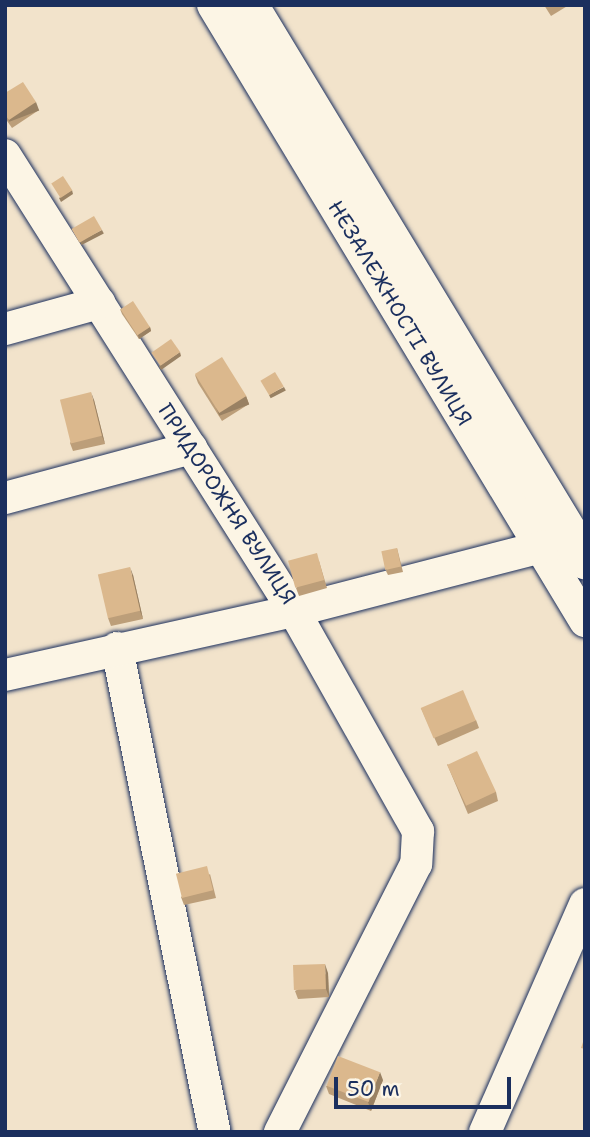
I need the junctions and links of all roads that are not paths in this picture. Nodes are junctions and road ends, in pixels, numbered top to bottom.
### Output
1 (213, 5) edge
2 (249, 5) edge
3 (5, 155) edge
4 (99, 303) junction
5 (5, 329) edge
6 (191, 448) junction
7 (5, 498) edge
8 (566, 548) edge
9 (295, 611) junction
10 (585, 621) edge
11 (117, 648) junction
12 (5, 675) edge
13 (585, 904) edge
14 (215, 1132) edge
15 (280, 1132) edge
16 (485, 1132) edge

1 - 8 street, НЕЗАЛЕЖНОСТІ ВУЛИЦЯ
2 - 8 main road
3 - 4 street, ПРИДОРОЖНЯ ВУЛИЦЯ
4 - 5 street
4 - 6 street, ПРИДОРОЖНЯ ВУЛИЦЯ
6 - 7 street
6 - 9 street, ПРИДОРОЖНЯ ВУЛИЦЯ
8 - 9 street, ПРИДОРОЖНЯ ВУЛИЦЯ
8 - 10 street, НЕЗАЛЕЖНОСТІ ВУЛИЦЯ
9 - 11 street
9 - 15 street
11 - 12 street
11 - 14 street
13 - 16 street

